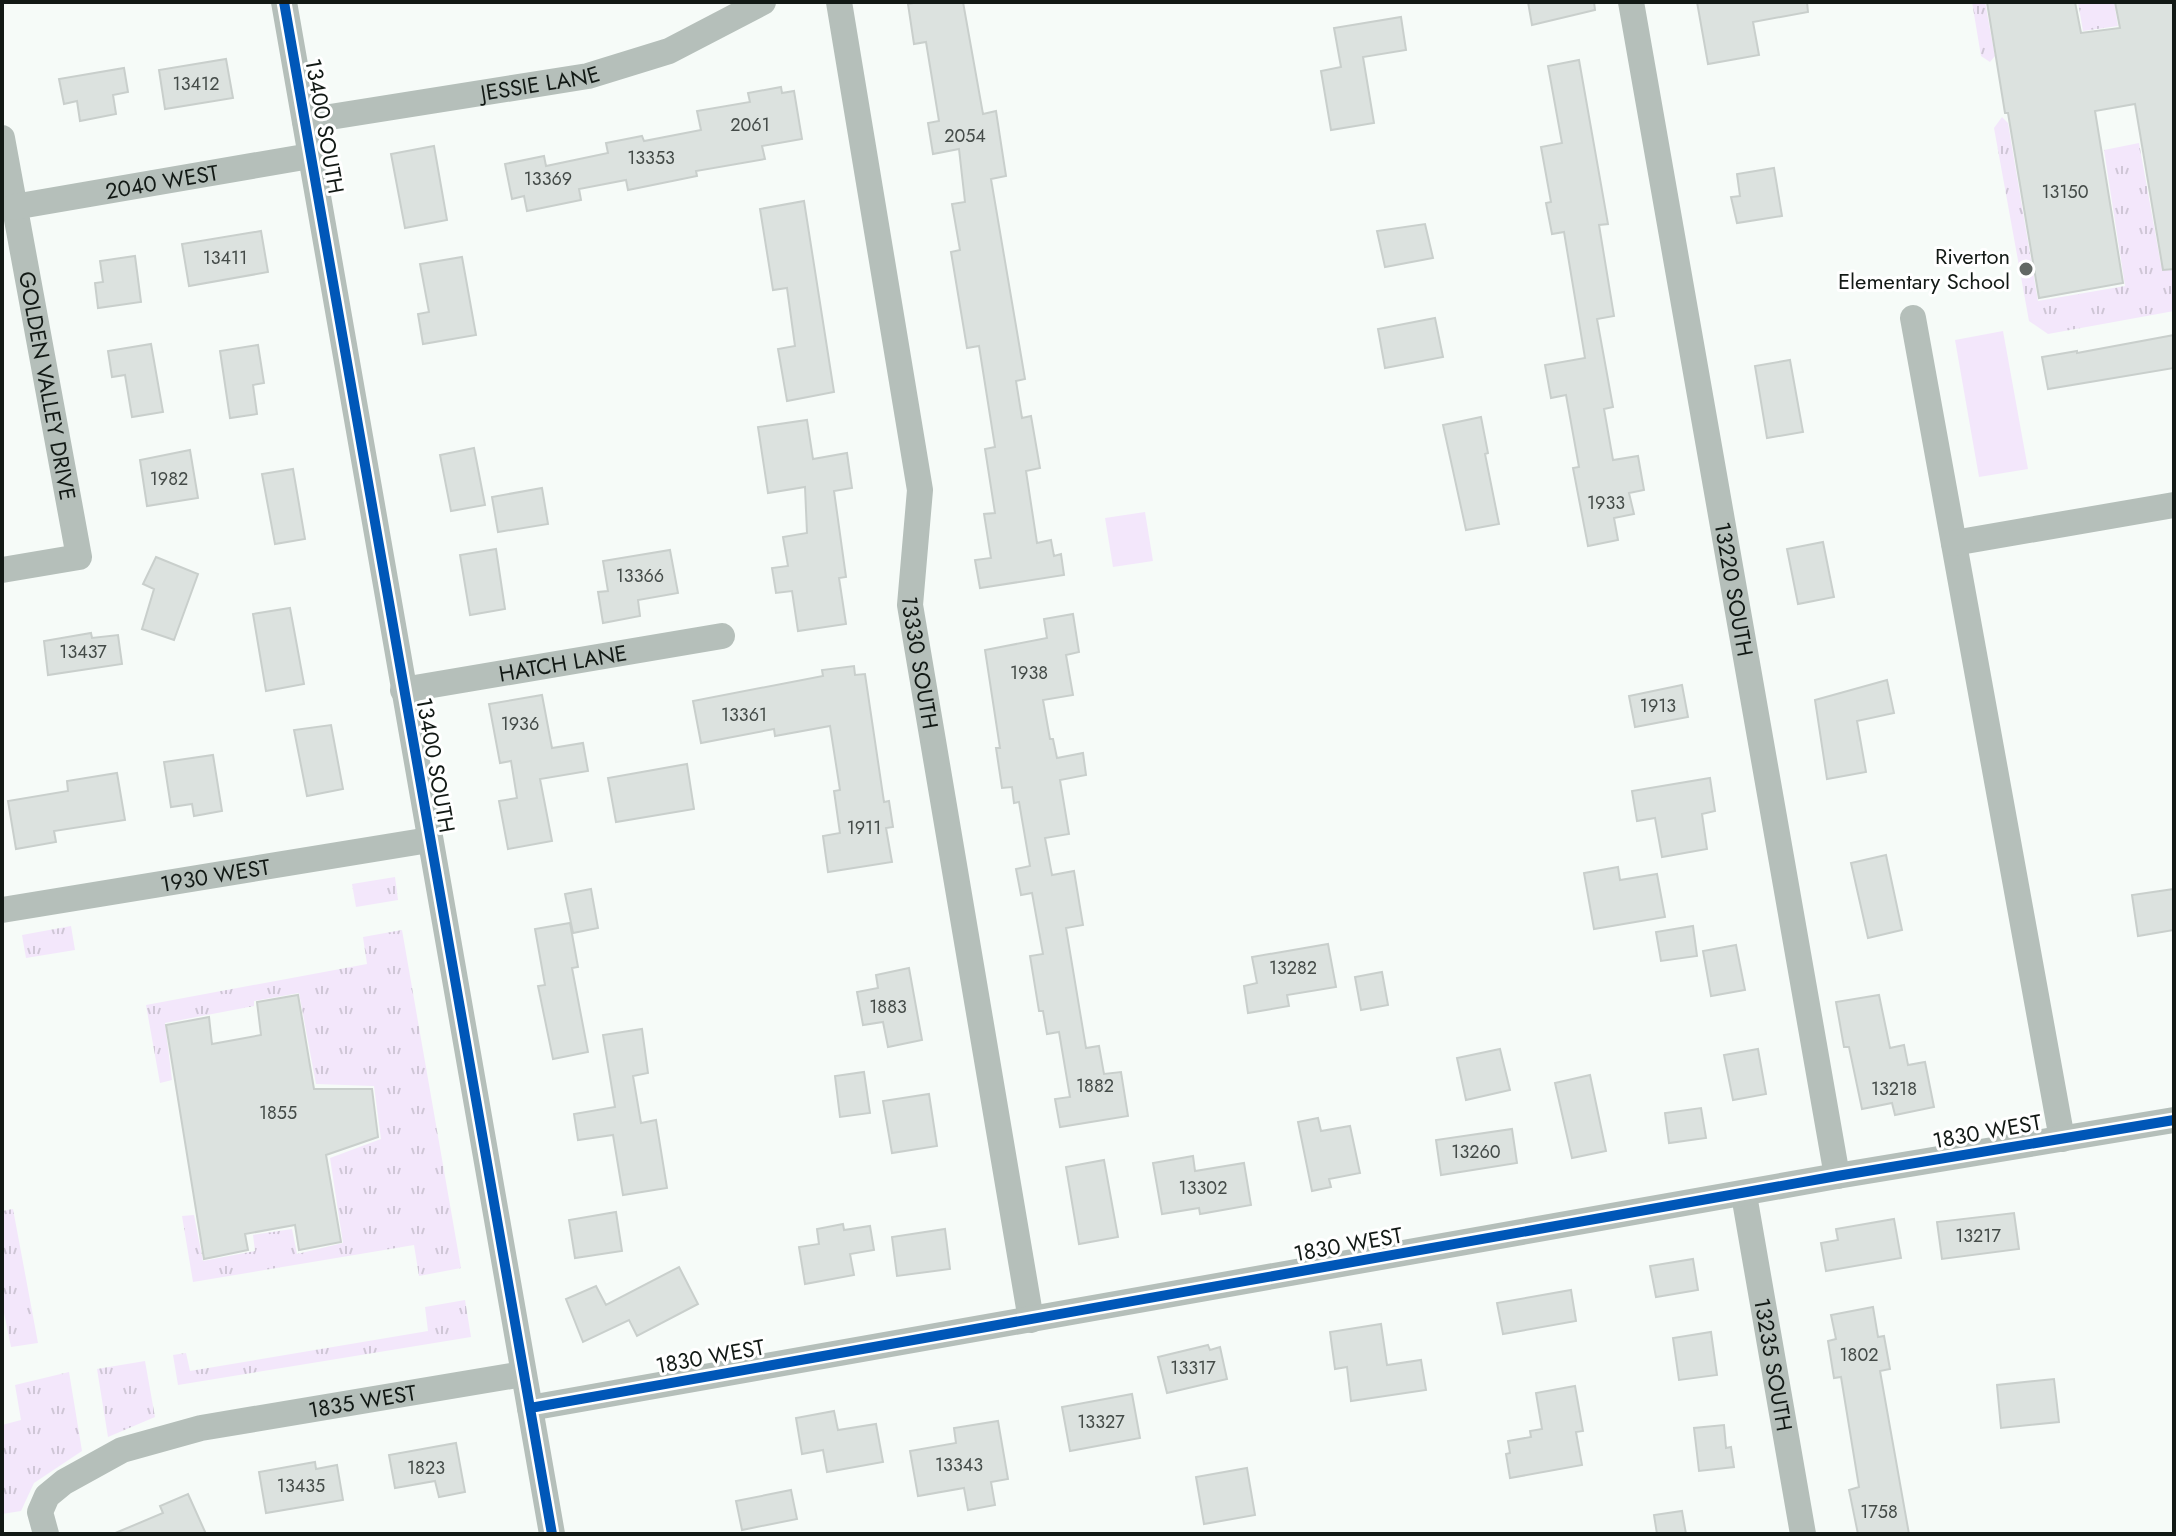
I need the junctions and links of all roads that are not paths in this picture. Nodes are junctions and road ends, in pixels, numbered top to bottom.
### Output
1 (284, 2) edge
2 (763, 2) edge
3 (839, 2) edge
4 (1631, 2) edge
5 (305, 121) junction
6 (2, 138) edge
7 (310, 156) junction
8 (14, 207) junction
9 (1913, 318) dead end
10 (2174, 505) edge
11 (1954, 543) junction
12 (2, 570) edge
13 (722, 636) dead end
14 (403, 690) junction
15 (429, 840) junction
16 (2, 910) edge
17 (2174, 1120) edge
18 (2062, 1139) junction
19 (1837, 1176) junction
20 (1744, 1195) junction
21 (1031, 1320) junction
22 (523, 1374) junction
23 (530, 1408) junction
24 (46, 1534) edge
25 (552, 1534) edge
26 (1803, 1534) edge

1 - 5 street, 13400 SOUTH
2 - 5 street, JESSIE LANE
3 - 21 street, 13330 SOUTH
4 - 19 street, 13220 SOUTH
5 - 7 street, 13400 SOUTH
6 - 8 street, GOLDEN VALLEY DRIVE
7 - 8 street, 2040 WEST
7 - 14 street, 13400 SOUTH
8 - 12 street, GOLDEN VALLEY DRIVE
9 - 11 street
10 - 11 street
11 - 18 street
13 - 14 street, HATCH LANE
14 - 15 street, 13400 SOUTH
15 - 16 street, 1930 WEST
15 - 22 street, 13400 SOUTH
17 - 18 street, 1830 WEST
18 - 19 street, 1830 WEST
19 - 20 street, 1830 WEST
20 - 21 street, 1830 WEST
20 - 26 street, 13235 SOUTH
21 - 23 street, 1830 WEST
22 - 23 street, 13400 SOUTH
22 - 24 street, 1835 WEST
23 - 25 street, 13400 SOUTH

